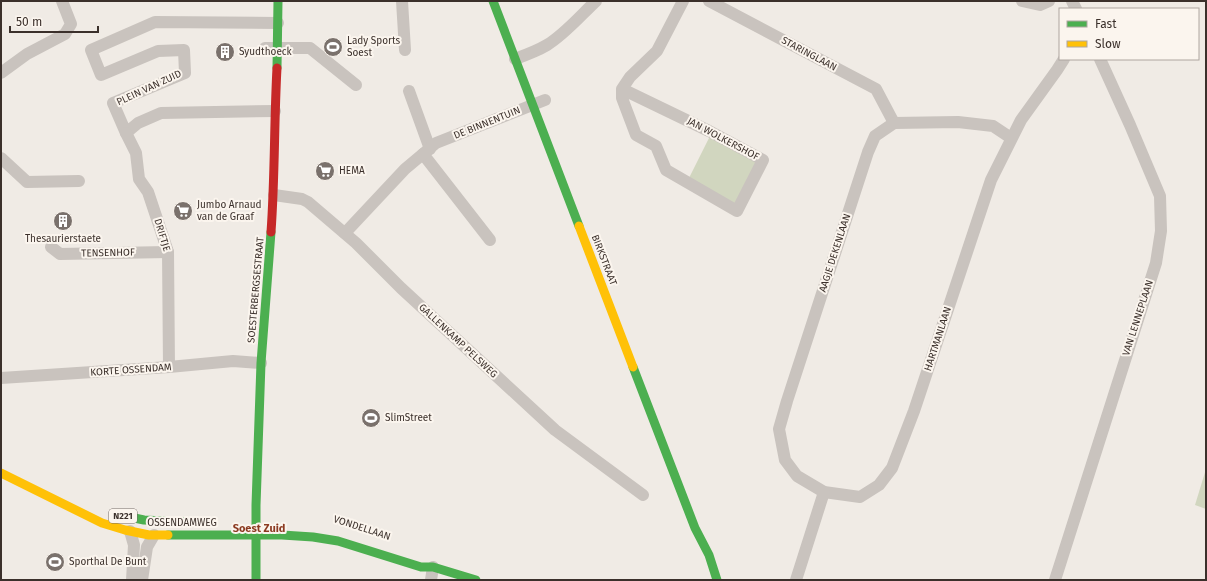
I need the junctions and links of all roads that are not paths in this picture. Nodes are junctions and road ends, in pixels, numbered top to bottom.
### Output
1 (62, 1) edge
2 (278, 1) edge
3 (402, 1) edge
4 (493, 1) edge
5 (596, 1) edge
6 (683, 1) edge
7 (709, 1) edge
8 (1022, 1) edge
9 (1045, 3) edge
10 (278, 23) junction
11 (265, 48) dead end
12 (278, 48) junction
13 (405, 50) dead end
14 (515, 59) junction
15 (1063, 60) edge
16 (1100, 60) edge
17 (1, 73) edge
18 (356, 85) dead end
19 (622, 89) junction
20 (409, 91) dead end
21 (545, 100) dead end
22 (533, 105) junction
23 (275, 111) junction
24 (894, 122) junction
25 (126, 133) junction
26 (1011, 138) junction
27 (426, 152) junction
28 (1, 158) edge
29 (78, 181) dead end
30 (274, 195) junction
31 (345, 233) junction
32 (490, 240) dead end
33 (51, 247) dead end
34 (168, 252) junction
35 (261, 363) junction
36 (169, 367) junction
37 (1, 378) edge
38 (1, 463) edge
39 (1, 473) edge
40 (824, 492) junction
41 (64, 494) dead end
42 (643, 494) dead end
43 (110, 513) dead end
44 (196, 522) dead end
45 (695, 528) junction
46 (130, 531) junction
47 (154, 535) junction
48 (256, 535) junction
49 (366, 540) dead end
50 (698, 554) dead end
51 (433, 568) junction
52 (132, 580) edge
53 (142, 580) edge
54 (256, 580) edge
55 (431, 580) edge
56 (476, 580) edge
57 (718, 580) edge
58 (796, 580) edge
59 (1055, 580) edge

1 - 17 street
2 - 10 main road, SOESTERBERGSESTRAAT
3 - 13 street
4 - 14 main road, BIRKSTRAAT
5 - 14 street
6 - 19 street
7 - 24 street, STARINGLAAN
8 - 9 street
10 - 12 main road, SOESTERBERGSESTRAAT
10 - 25 street, PLEIN VAN ZUID
11 - 12 street
12 - 18 street
12 - 23 main road, SOESTERBERGSESTRAAT
14 - 22 main road, BIRKSTRAAT
15 - 26 street, HARTMANLAAN
16 - 59 street, VAN LENNEPLAAN
19 - 19 street, JAN WOLKERSHOF
20 - 27 street
21 - 22 street, DE BINNENTUIN
22 - 27 street, DE BINNENTUIN
22 - 45 main road, BIRKSTRAAT
23 - 25 street
23 - 30 main road, SOESTERBERGSESTRAAT
24 - 26 street
24 - 40 street, AAGJE DEKENLAAN
25 - 34 street, DRIFTJE
26 - 40 street, HARTMANLAAN
27 - 31 street, DE BINNENTUIN
27 - 32 street
28 - 29 street
30 - 31 street, GALLENKAMP PELSWEG
30 - 35 main road, SOESTERBERGSESTRAAT
31 - 42 street, GALLENKAMP PELSWEG
33 - 34 street, TENSENHOF
34 - 36 street, DRIFTJE
35 - 36 street, KORTE OSSENDAM
35 - 48 main road, SOESTERBERGSESTRAAT
36 - 37 street, KORTE OSSENDAM
38 - 41 main road
39 - 46 main road, OSSENDAMWEG / N221
40 - 58 street
43 - 44 main road, OSSENDAMWEG / N221
45 - 50 main road, BIRKSTRAAT
45 - 57 main road, BIRKSTRAAT
46 - 47 main road, OSSENDAMWEG / N221
46 - 52 street
47 - 48 main road, OSSENDAMWEG / N221
47 - 53 street
48 - 51 main road, VONDELLAAN / N221
48 - 54 main road, SOESTERBERGSESTRAAT
49 - 51 main road, VONDELLAAN / N221
51 - 55 street
51 - 56 main road, VONDELLAAN / N221

